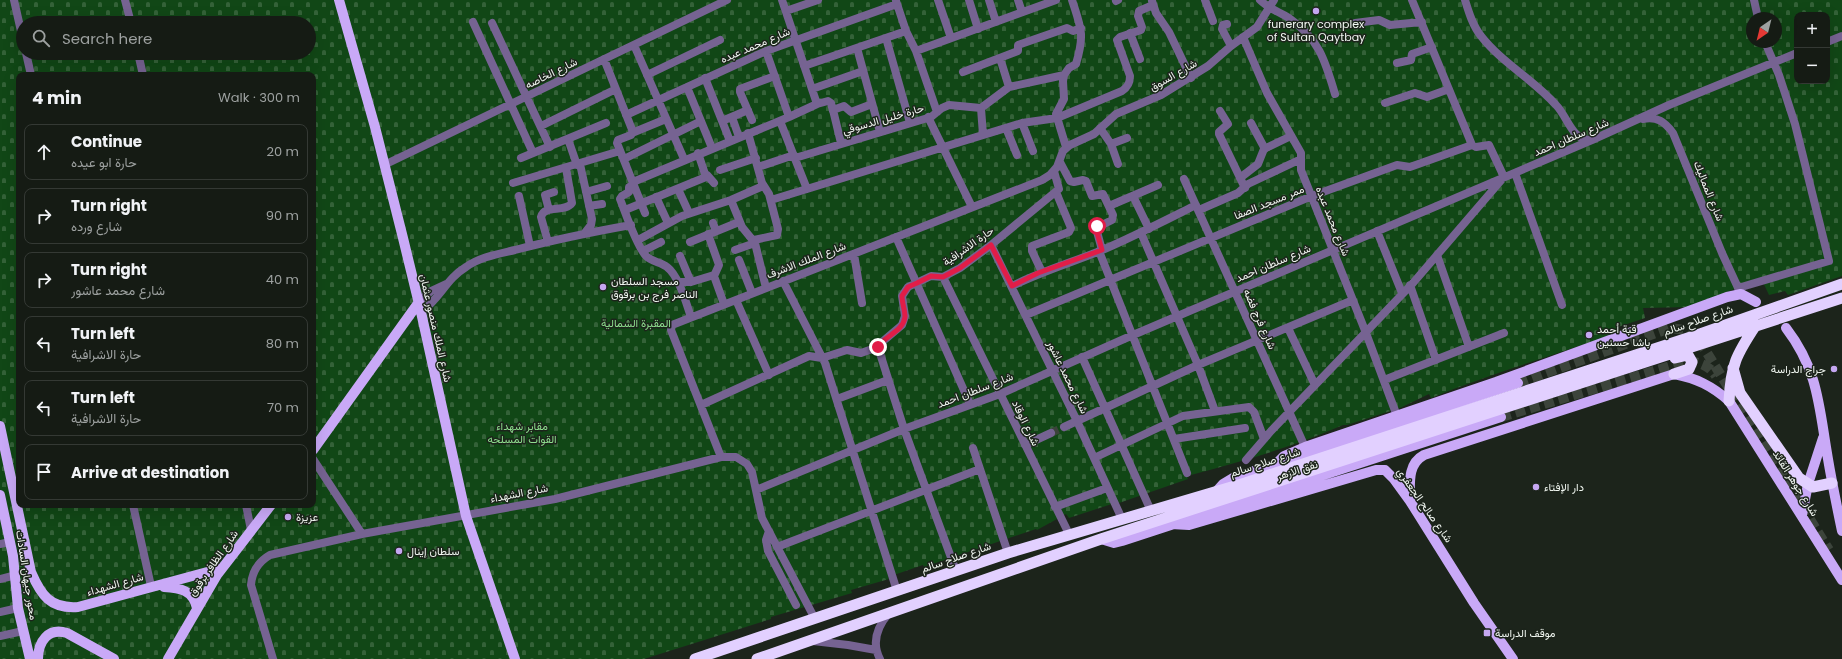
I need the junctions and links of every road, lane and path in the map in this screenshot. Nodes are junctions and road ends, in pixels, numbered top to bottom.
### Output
1 (14, 0) edge
2 (125, 0) edge
3 (339, 0) edge
4 (727, 0) edge
5 (782, 0) edge
6 (818, 0) edge
7 (938, 0) edge
8 (968, 0) edge
9 (990, 0) edge
10 (1018, 0) edge
11 (1056, 0) edge
12 (1072, 0) edge
13 (1205, 0) edge
14 (1260, 0) edge
15 (1274, 0) edge
16 (1412, 0) edge
17 (1465, 0) edge
18 (1754, 0) edge
19 (896, 2) edge
20 (1152, 3) edge
21 (1269, 7) junction
22 (786, 11) junction
23 (1022, 12) junction
24 (1757, 12) edge
25 (18, 16) edge
26 (129, 16) edge
27 (1213, 21) dead end
28 (473, 22) dead end
29 (996, 22) junction
30 (1422, 22) junction
31 (492, 23) dead end
32 (1355, 23) dead end
33 (1227, 24) dead end
34 (1081, 28) junction
35 (978, 29) junction
36 (906, 31) junction
37 (1130, 33) junction
38 (1842, 36) edge
39 (1243, 37) junction
40 (886, 38) junction
41 (952, 38) junction
42 (720, 40) dead end
43 (795, 40) junction
44 (1830, 41) edge
45 (634, 45) junction
46 (1231, 46) junction
47 (1432, 47) junction
48 (857, 48) junction
49 (1767, 48) edge
50 (766, 51) junction
51 (916, 51) junction
52 (1794, 54) edge
53 (1000, 58) junction
54 (604, 59) junction
55 (1140, 59) dead end
56 (28, 60) edge
57 (140, 60) edge
58 (1773, 62) junction
59 (1397, 63) dead end
60 (804, 66) junction
61 (863, 71) junction
62 (30, 72) edge
63 (143, 72) edge
64 (963, 72) dead end
65 (647, 75) junction
66 (1064, 75) junction
67 (774, 76) junction
68 (705, 78) junction
69 (1190, 78) junction
70 (687, 87) junction
71 (1009, 87) junction
72 (616, 89) junction
73 (812, 89) junction
74 (1449, 89) junction
75 (1335, 94) dead end
76 (526, 97) junction
77 (658, 101) junction
78 (511, 104) junction
79 (817, 104) junction
80 (872, 104) junction
81 (1385, 104) dead end
82 (981, 108) junction
83 (748, 110) junction
84 (833, 111) junction
85 (1220, 111) dead end
86 (937, 112) junction
87 (626, 115) junction
88 (732, 117) junction
89 (789, 117) junction
90 (928, 117) junction
91 (666, 118) junction
92 (1057, 118) junction
93 (1639, 119) junction
94 (752, 120) dead end
95 (780, 120) junction
96 (701, 121) junction
97 (722, 121) junction
98 (606, 123) dead end
99 (910, 123) junction
100 (1250, 123) dead end
101 (1022, 124) junction
102 (541, 126) junction
103 (1006, 128) junction
104 (1100, 128) junction
105 (880, 132) junction
106 (632, 133) junction
107 (748, 133) junction
108 (673, 134) junction
109 (983, 135) junction
110 (1291, 136) junction
111 (739, 137) junction
112 (1128, 138) dead end
113 (568, 139) junction
114 (1592, 140) junction
115 (730, 141) junction
116 (841, 143) junction
117 (1111, 144) junction
118 (1472, 145) junction
119 (550, 146) junction
120 (1066, 147) junction
121 (712, 148) junction
122 (943, 148) junction
123 (1265, 149) junction
124 (1033, 150) dead end
125 (698, 153) junction
126 (534, 154) junction
127 (622, 155) junction
128 (1017, 155) dead end
129 (794, 157) junction
130 (521, 158) dead end
131 (756, 158) junction
132 (684, 159) junction
133 (1301, 159) junction
134 (1060, 162) junction
135 (384, 164) junction
136 (579, 164) junction
137 (1118, 164) dead end
138 (758, 167) junction
139 (566, 168) junction
140 (720, 170) dead end
141 (1054, 171) junction
142 (1515, 173) junction
143 (707, 175) junction
144 (1504, 177) junction
145 (1240, 178) junction
146 (1184, 179) dead end
147 (513, 183) dead end
148 (633, 183) junction
149 (714, 183) dead end
150 (1158, 185) dead end
151 (606, 186) dead end
152 (763, 186) junction
153 (678, 188) junction
154 (1245, 188) junction
155 (807, 189) junction
156 (554, 192) dead end
157 (586, 192) junction
158 (1056, 192) junction
159 (519, 196) dead end
160 (1133, 196) junction
161 (1312, 196) junction
162 (656, 197) junction
163 (731, 200) junction
164 (771, 200) junction
165 (602, 204) dead end
166 (641, 204) junction
167 (589, 206) junction
168 (1109, 206) junction
169 (972, 207) junction
170 (1198, 208) junction
171 (549, 210) junction
172 (625, 210) junction
173 (690, 213) junction
174 (645, 214) dead end
175 (713, 222) dead end
176 (739, 222) junction
177 (668, 223) junction
178 (631, 225) junction
179 (1149, 229) junction
180 (1377, 231) junction
181 (712, 233) junction
182 (1141, 233) junction
183 (584, 234) junction
184 (896, 237) junction
185 (1211, 238) junction
186 (638, 240) junction
187 (548, 242) junction
188 (661, 242) dead end
189 (690, 242) dead end
190 (755, 242) junction
191 (991, 245) junction
192 (530, 246) junction
193 (735, 250) dead end
194 (1100, 250) junction
195 (1333, 250) junction
196 (643, 251) junction
197 (854, 254) junction
198 (1437, 255) junction
199 (680, 256) dead end
200 (739, 260) dead end
201 (1153, 262) junction
202 (1042, 272) junction
203 (714, 275) junction
204 (943, 277) junction
205 (1110, 279) junction
206 (783, 281) junction
207 (677, 282) junction
208 (691, 282) junction
209 (917, 283) junction
210 (1842, 284) edge
211 (1012, 286) junction
212 (1410, 286) junction
213 (766, 288) junction
214 (1740, 291) junction
215 (1235, 292) junction
216 (752, 293) junction
217 (1402, 293) junction
218 (1842, 298) edge
219 (736, 300) junction
220 (1353, 300) junction
221 (1756, 302) dead end
222 (862, 303) dead end
223 (724, 304) junction
224 (1562, 305) dead end
225 (420, 307) junction
226 (1026, 316) junction
227 (1176, 316) junction
228 (691, 317) junction
229 (1756, 325) junction
230 (1288, 328) junction
231 (1786, 328) dead end
232 (1366, 333) junction
233 (1504, 333) dead end
234 (1133, 335) junction
235 (1257, 341) junction
236 (878, 347) junction
237 (1470, 347) junction
238 (1082, 357) junction
239 (822, 358) junction
240 (1436, 360) junction
241 (1198, 365) junction
242 (1633, 366) junction
243 (1733, 368) junction
244 (1052, 370) junction
245 (1674, 374) junction
246 (769, 375) junction
247 (888, 380) junction
248 (1384, 380) junction
249 (1518, 383) tunnel mouth
250 (1315, 385) junction
251 (1153, 386) junction
252 (1000, 394) junction
253 (837, 399) junction
254 (1730, 401) junction
255 (970, 404) junction
256 (701, 405) junction
257 (1105, 408) junction
258 (1215, 411) junction
259 (1289, 412) junction
260 (1397, 416) junction
261 (1501, 416) tunnel mouth
262 (1077, 421) junction
263 (1168, 424) junction
264 (0, 426) edge
265 (1064, 427) tunnel mouth
266 (1245, 428) dead end
267 (904, 429) junction
268 (1052, 433) tunnel mouth
269 (1824, 435) junction
270 (1174, 438) junction
271 (1264, 439) junction
272 (1121, 444) junction
273 (1025, 445) junction
274 (316, 446) edge
275 (1305, 447) junction
276 (973, 448) dead end
277 (852, 450) junction
278 (721, 457) junction
279 (1094, 458) junction
280 (1246, 460) dead end
281 (316, 464) edge
282 (1274, 465) junction
283 (980, 469) junction
284 (1187, 473) dead end
285 (1808, 484) junction
286 (1832, 484) junction
287 (1108, 488) junction
288 (927, 489) junction
289 (756, 490) junction
290 (1215, 493) junction
291 (0, 495) edge
292 (16, 501) edge
293 (1410, 501) junction
294 (1055, 507) junction
295 (17, 508) edge
296 (134, 508) edge
297 (247, 508) edge
298 (269, 508) edge
299 (1, 509) edge
300 (871, 511) junction
301 (1151, 511) junction
302 (1802, 514) junction
303 (466, 516) junction
304 (1122, 519) junction
305 (1171, 524) junction
306 (252, 530) junction
307 (769, 531) junction
308 (1842, 531) edge
309 (362, 534) junction
310 (1069, 534) junction
311 (1101, 538) junction
312 (5, 543) edge
313 (777, 547) junction
314 (1008, 553) junction
315 (222, 568) junction
316 (956, 571) junction
317 (31, 572) joint
318 (16, 575) junction
319 (0, 579) edge
320 (1842, 580) edge
321 (151, 586) junction
322 (897, 591) junction
323 (796, 605) dead end
324 (18, 608) junction
325 (197, 608) junction
326 (0, 612) edge
327 (889, 612) junction
328 (815, 619) junction
329 (24, 631) junction
330 (0, 636) edge
331 (808, 642) junction
332 (876, 650) junction
333 (30, 659) edge
334 (38, 659) edge
335 (114, 659) edge
336 (168, 659) edge
337 (273, 659) edge
338 (515, 659) edge
339 (695, 659) edge
340 (758, 659) edge
341 (880, 659) edge
342 (1513, 659) edge

1 - 25 street
2 - 26 street
3 - 135 main road, شارع الملك منصور عثمان
4 - 45 street, شارع الخاصه
5 - 22 street
6 - 22 street
7 - 41 street
8 - 35 street
9 - 29 street
10 - 23 street
11 - 23 street
12 - 34 street
13 - 27 street
14 - 21 street
15 - 21 street, شارع السوق
16 - 30 street
17 - 114 street
18 - 24 street
19 - 36 street
19 - 43 street, شارع محمد عبده
20 - 37 street
20 - 69 street
21 - 39 street, شارع السوق
21 - 75 street
22 - 43 street
23 - 29 street
28 - 78 street
29 - 35 street
30 - 32 street
30 - 47 street
31 - 76 street
33 - 46 street
34 - 53 street
34 - 66 street
35 - 41 street
36 - 40 street
36 - 51 street
37 - 55 street
37 - 92 street
38 - 44 street
39 - 46 street, شارع السوق
39 - 110 street, شارع محمد عبده
40 - 48 street
40 - 99 street
41 - 51 street
42 - 65 street
43 - 50 street, شارع محمد عبده
43 - 60 street
45 - 54 street, شارع الخاصه
45 - 65 street
46 - 69 street, شارع السوق
47 - 59 street
47 - 74 street
48 - 60 street
48 - 61 street
49 - 58 street
50 - 67 street
50 - 68 street, شارع محمد عبده
51 - 86 street
52 - 58 street, شارع سلطان احمد
53 - 64 street
53 - 71 street
54 - 72 street
54 - 76 street, شارع الخاصه
56 - 62 street
57 - 63 street
58 - 93 street, شارع سلطان احمد
58 - 214 street
60 - 73 street
61 - 73 street
61 - 80 street
65 - 77 street
66 - 71 street
66 - 92 street
67 - 83 street
67 - 89 street
68 - 70 street, شارع محمد عبده
68 - 97 street
69 - 104 street, شارع السوق
70 - 77 street, شارع محمد عبده
70 - 96 street
71 - 82 street
72 - 87 street
72 - 102 street
73 - 79 street
74 - 81 street
74 - 118 street
76 - 78 street, شارع الخاصه
76 - 102 street
77 - 87 street, شارع محمد عبده
77 - 91 street
78 - 126 street
78 - 135 street, شارع الخاصه
79 - 84 street
79 - 89 street
80 - 84 street
80 - 105 street
82 - 86 street, حارة خليل الدسوقي
82 - 109 street
83 - 88 street
83 - 94 street
84 - 116 street
85 - 145 street
86 - 90 street, حارة خليل الدسوقي
87 - 106 street
88 - 97 street
88 - 111 street
89 - 95 street
90 - 99 street, حارة خليل الدسوقي
90 - 122 street
91 - 106 street
91 - 108 street
92 - 101 street
92 - 120 street
93 - 114 street, شارع سلطان احمد
93 - 214 street, شارع المماليك
95 - 107 street
95 - 129 street
96 - 108 street
96 - 121 street
97 - 115 street
98 - 113 street
99 - 105 street, حارة خليل الدسوقي
100 - 123 street
101 - 103 street
101 - 124 street
102 - 119 street
103 - 109 street
103 - 128 street
104 - 117 street
104 - 120 street, شارع السوق
105 - 116 street, حارة خليل الدسوقي
106 - 127 street
107 - 111 street
107 - 131 street
108 - 127 street
108 - 132 street
109 - 122 street
110 - 123 street
110 - 133 street, شارع محمد عبده
111 - 115 street
112 - 117 street
113 - 119 street
113 - 136 street
114 - 142 street, شارع سلطان احمد
115 - 121 street
116 - 129 street, حارة خليل الدسوقي
117 - 137 street
118 - 144 street
118 - 161 street, ممر مسجد الصفا
119 - 126 street
120 - 134 street, شارع الملك الاشرف
121 - 125 street
122 - 155 street
122 - 169 street
123 - 145 street
125 - 132 street
125 - 143 street
126 - 130 street
127 - 136 street
127 - 148 street
129 - 138 street, حارة خليل الدسوقي
129 - 155 street
131 - 138 street
131 - 140 street
132 - 148 street
133 - 154 street
133 - 161 street, شارع محمد عبده
134 - 141 street, شارع الملك الاشرف
134 - 168 street
135 - 225 main road, شارع الملك منصور عثمان
136 - 139 street
136 - 157 street
138 - 152 street
139 - 147 street
139 - 171 street
141 - 158 street
141 - 169 street, شارع الملك الاشرف
142 - 144 street, شارع سلطان احمد
142 - 224 street
143 - 149 street
143 - 153 street
144 - 180 street, شارع سلطان احمد
144 - 198 street
145 - 154 street
146 - 170 street, شارع فرج فضه
148 - 166 street
148 - 172 street
150 - 160 street
151 - 157 street
152 - 163 street
152 - 164 street
153 - 162 street
153 - 173 street
154 - 170 street
155 - 164 street
156 - 171 street
157 - 167 street
158 - 191 street, حارة الاشرافية
158 - 202 street
159 - 192 street
160 - 168 street
160 - 179 street
161 - 185 street, ممر مسجد الصفا
161 - 195 street, شارع محمد عبده
162 - 166 street
162 - 177 street
163 - 173 street
163 - 176 street
164 - 190 street
165 - 167 street
166 - 172 street
166 - 174 street
167 - 183 street
168 - 194 street
169 - 184 street, شارع الملك الاشرف
170 - 179 street
170 - 185 street, شارع فرج فضه
171 - 187 street
172 - 178 street
173 - 177 street
175 - 181 street
176 - 181 street
176 - 190 street
177 - 186 street
178 - 183 street
178 - 186 street
179 - 182 street
180 - 195 street, شارع سلطان احمد
180 - 217 street
181 - 189 street
181 - 203 street
182 - 194 street
182 - 201 street
183 - 187 street
184 - 197 street, شارع الملك الاشرف
184 - 209 street
185 - 201 street, ممر مسجد الصفا
185 - 215 street, شارع فرج فضه
186 - 196 street
187 - 192 street
188 - 196 street
190 - 193 street
190 - 213 street
191 - 204 street, حارة الاشرافية
191 - 211 street, شارع محمد عاشور
192 - 225 street
194 - 202 street
194 - 205 street
195 - 215 street, شارع سلطان احمد
195 - 220 street, شارع محمد عبده
196 - 207 street
197 - 206 street, شارع الملك الاشرف
197 - 222 street
198 - 212 street
198 - 237 street
199 - 208 street
200 - 216 street
201 - 205 street, ممر مسجد الصفا
201 - 227 street
202 - 211 street
203 - 208 street
203 - 223 street
204 - 209 street, حارة الاشرافية
204 - 252 street, شارع الوقاد
205 - 226 street, ممر مسجد الصفا
205 - 234 street
206 - 213 street, شارع الملك الاشرف
206 - 239 street
207 - 208 street
207 - 228 street
209 - 236 street, حارة الاشرافية
209 - 255 street
210 - 290 highway, شارع صلاح سالم
211 - 226 street, شارع محمد عاشور
212 - 217 street
212 - 240 street
213 - 216 street, شارع الملك الاشرف
214 - 221 main road
214 - 260 main road
215 - 227 street, شارع سلطان احمد
215 - 235 street, شارع فرج فضه
216 - 219 street, شارع الملك الاشرف
217 - 232 street
218 - 229 highway, شارع صلاح سالم
219 - 223 street, شارع الملك الاشرف
219 - 246 street
220 - 230 street
220 - 232 street, شارع محمد عبده
223 - 228 street, شارع الملك الاشرف
225 - 274 main road
225 - 303 main road, شارع الملك منصور عثمان
226 - 244 street, شارع محمد عاشور
227 - 234 street, شارع سلطان احمد
227 - 241 street
228 - 256 street, شارع الملك الاشرف
229 - 242 highway, شارع صلاح سالم
229 - 243 highway
230 - 235 street
230 - 250 street
231 - 269 main road, شارع جوهر القائد
232 - 248 street, شارع محمد عبده
232 - 250 street
233 - 237 street
234 - 238 street, شارع سلطان احمد
234 - 251 street
235 - 241 street
235 - 259 street, شارع فرج فضه
236 - 239 street
236 - 247 street
237 - 240 street
238 - 244 street, شارع سلطان احمد
238 - 257 street
239 - 246 street
239 - 253 street
240 - 248 street
241 - 251 street
241 - 258 street
242 - 245 highway
242 - 311 highway, شارع صلاح سالم
243 - 254 highway
243 - 285 highway
244 - 252 street, شارع سلطان احمد
244 - 262 street, شارع محمد عاشور
245 - 254 main road
245 - 293 main road
246 - 256 street
247 - 253 street
247 - 267 street
248 - 260 street, شارع محمد عبده
249 - 282 main road, نفق الازهر
250 - 259 street
251 - 257 street
251 - 263 street
252 - 255 street, شارع سلطان احمد
252 - 273 street, شارع الوقاد
253 - 277 street
254 - 302 main road, شارع جوهر القائد
255 - 267 street, شارع سلطان احمد
256 - 278 street, شارع الملك الاشرف
257 - 262 street
257 - 272 street
258 - 263 street
258 - 271 street
259 - 271 street
259 - 275 street, شارع فرج فضه
260 - 275 main road
261 - 305 main road, نفق الازهر
262 - 265 street
262 - 279 street, شارع محمد عاشور
263 - 270 street
263 - 272 street
264 - 292 main road, محور جيهان السادات
266 - 270 street
267 - 277 street, شارع سلطان احمد
267 - 288 street
268 - 273 street
269 - 285 main road
269 - 286 main road, شارع جوهر القائد
270 - 284 street
271 - 280 street
272 - 279 street
272 - 301 street
273 - 294 street, شارع الوقاد
275 - 282 main road
276 - 283 street
277 - 289 street, شارع سلطان احمد
277 - 300 street
278 - 289 street, شارع الشهداء
278 - 303 street, شارع الشهداء
279 - 287 street, شارع محمد عاشور
281 - 309 street
282 - 290 main road, نفق الازهر
283 - 288 street
283 - 314 street
285 - 286 highway
285 - 302 main road
286 - 308 main road, شارع جوهر القائد
287 - 294 street
287 - 304 street, شارع محمد عاشور
288 - 300 street
288 - 316 street
289 - 307 street, شارع الشهداء
290 - 301 highway, شارع صلاح سالم
291 - 299 main road, محور جيهان السادات
293 - 305 main road, شارع صالح الجعفري
293 - 342 main road, شارع صالح الجعفري
294 - 310 street, شارع الوقاد
295 - 317 main road, محور جيهان السادات
296 - 321 street
297 - 306 street
298 - 306 main road, شارع الظافر برقوق
299 - 312 main road, محور جيهان السادات
300 - 313 street
300 - 322 street
301 - 304 highway, شارع صلاح سالم
302 - 320 main road, شارع جوهر القائد
303 - 309 street, شارع الشهداء
303 - 338 main road, شارع الملك منصور عثمان
304 - 310 highway, شارع صلاح سالم
305 - 311 main road, نفق الازهر
306 - 315 main road, شارع الظافر برقوق
307 - 313 street, شارع الشهداء
307 - 323 street, شارع الشهداء
309 - 337 street, شارع الشهداء
310 - 314 highway, شارع صلاح سالم
311 - 327 highway, شارع صلاح سالم
312 - 318 main road, محور جيهان السادات
313 - 328 street, شارع الشهداء
314 - 316 highway, شارع صلاح سالم
315 - 321 main road, شارع الشهداء
315 - 325 main road, شارع الظافر برقوق
316 - 322 highway, شارع صلاح سالم
317 - 321 main road, شارع الشهداء
318 - 319 street
318 - 324 main road, محور جيهان السادات
321 - 325 main road
322 - 328 highway, شارع صلاح سالم
324 - 326 street
324 - 329 main road, محور جيهان السادات
325 - 336 main road, شارع الظافر برقوق
327 - 331 highway, شارع صلاح سالم
327 - 332 street
328 - 339 highway, شارع صلاح سالم
329 - 330 street
329 - 333 main road, محور جيهان السادات
331 - 332 street
331 - 340 highway, شارع صلاح سالم
332 - 341 street
334 - 335 main road

